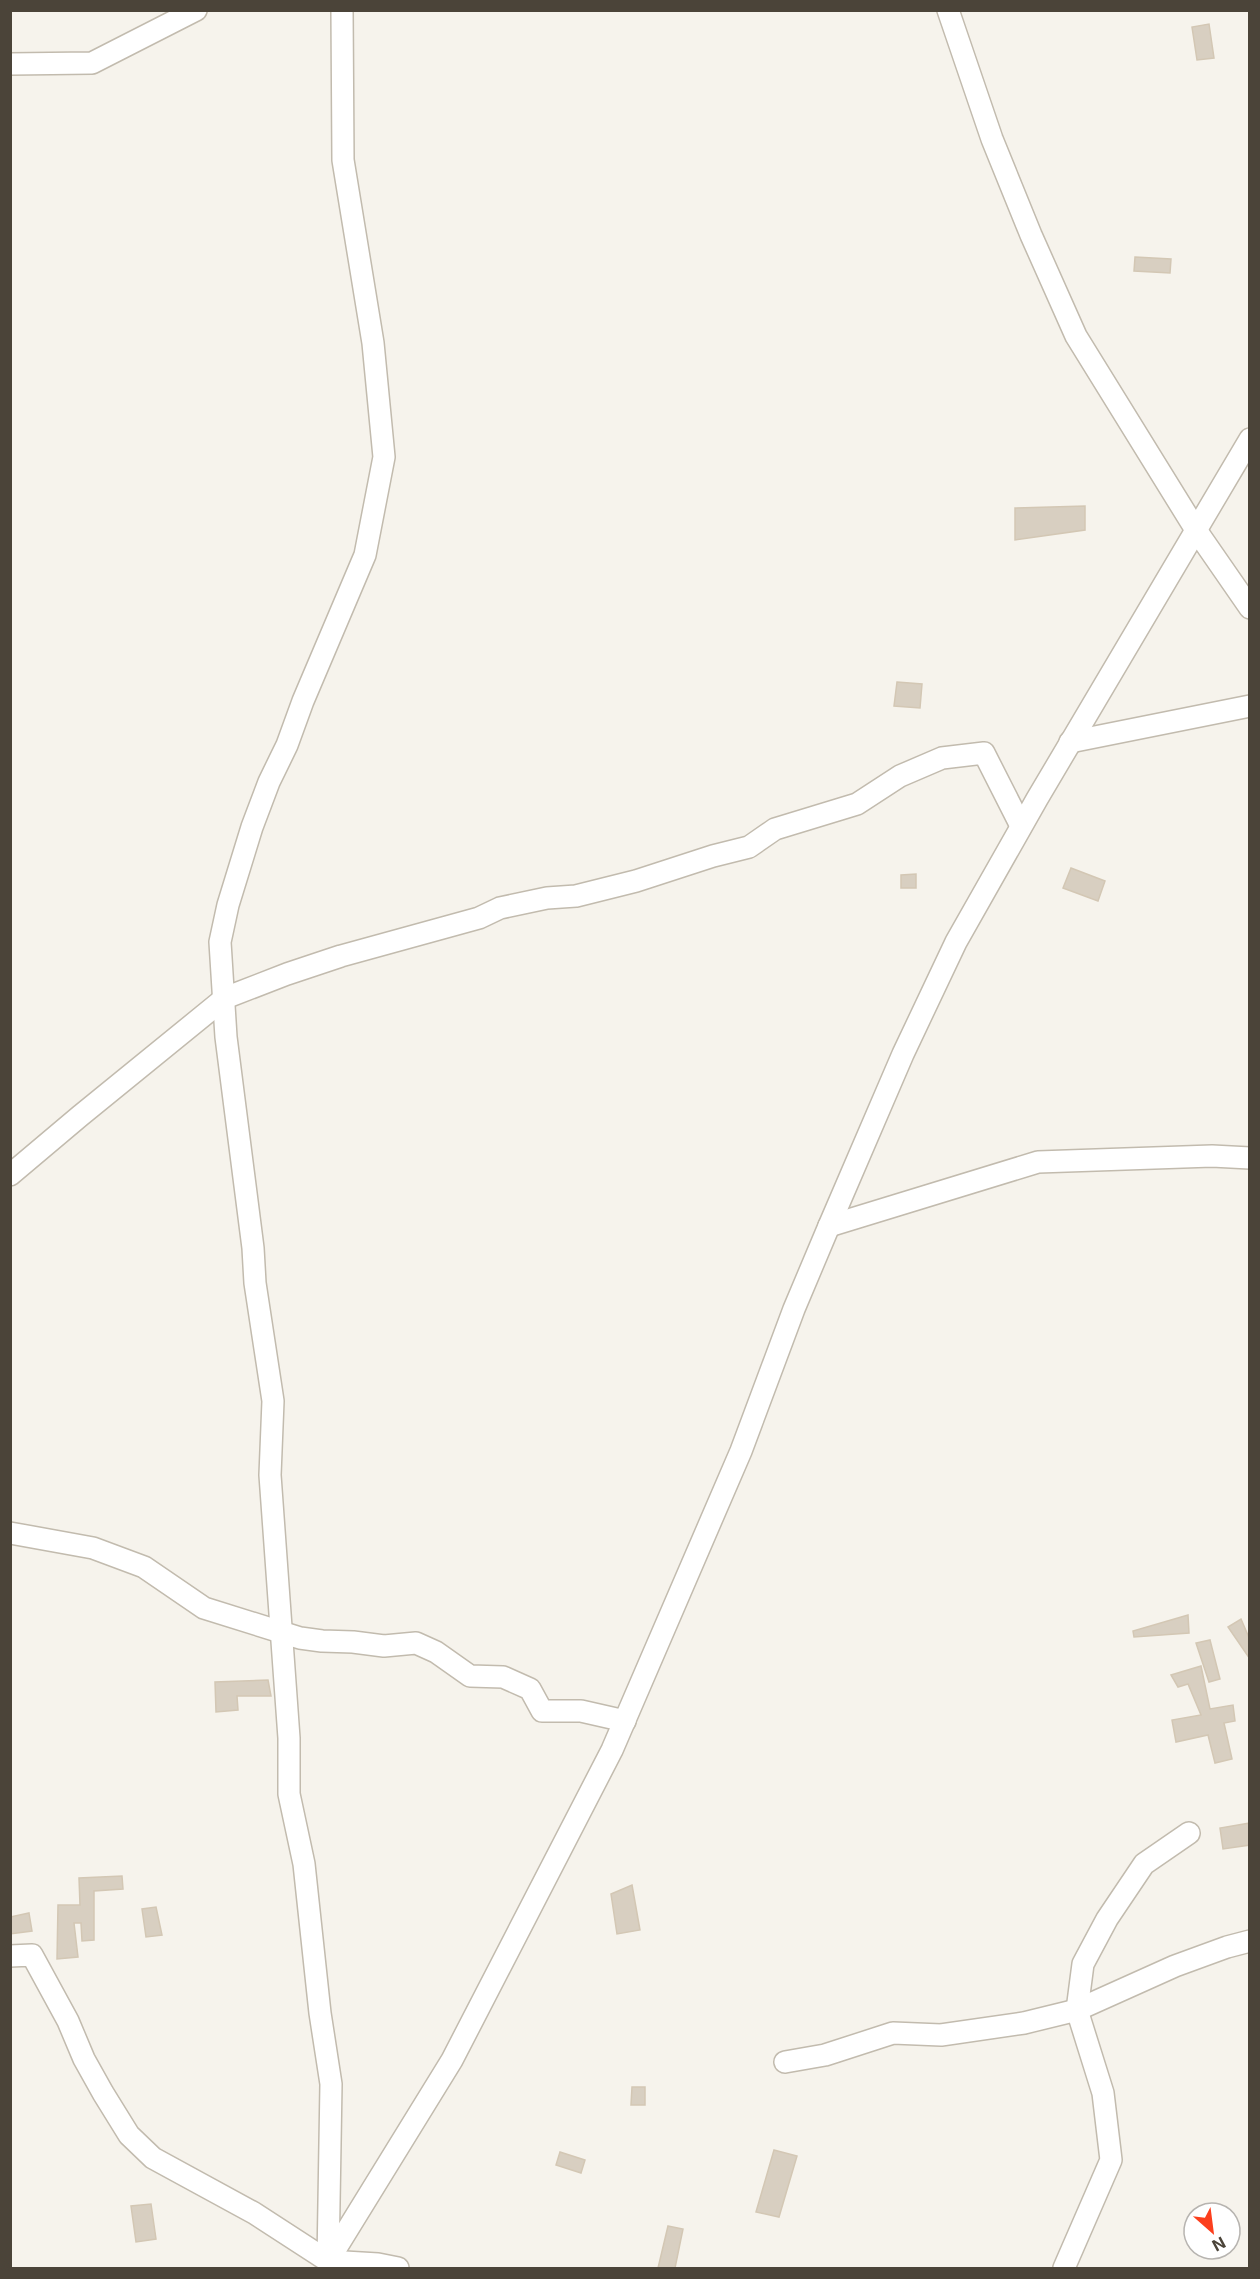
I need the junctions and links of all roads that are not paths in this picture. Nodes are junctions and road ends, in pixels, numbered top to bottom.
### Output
1 (196, 10) edge
2 (342, 10) edge
3 (948, 10) edge
4 (10, 64) edge
5 (1250, 439) edge
6 (1196, 530) junction
7 (1250, 608) edge
8 (1250, 706) edge
9 (1070, 742) junction
10 (1021, 826) junction
11 (225, 998) junction
12 (1250, 1158) edge
13 (10, 1175) edge
14 (829, 1226) junction
15 (10, 1533) edge
16 (283, 1632) junction
17 (625, 1721) junction
18 (1189, 1833) dead end
19 (1250, 1941) edge
20 (10, 1956) edge
21 (1077, 2010) junction
22 (785, 2062) dead end
23 (325, 2265) edge
24 (398, 2268) edge
25 (1064, 2268) edge

1 - 4 street
2 - 11 street
3 - 6 street
5 - 6 street
6 - 7 street
6 - 9 street
8 - 9 street
9 - 10 street
10 - 11 street
10 - 14 street
11 - 13 street
11 - 16 street
12 - 14 street
14 - 17 street
15 - 16 street
16 - 17 street
16 - 23 street
17 - 23 street
18 - 21 street
19 - 21 street
20 - 23 street
21 - 22 street
21 - 25 street
23 - 24 street

